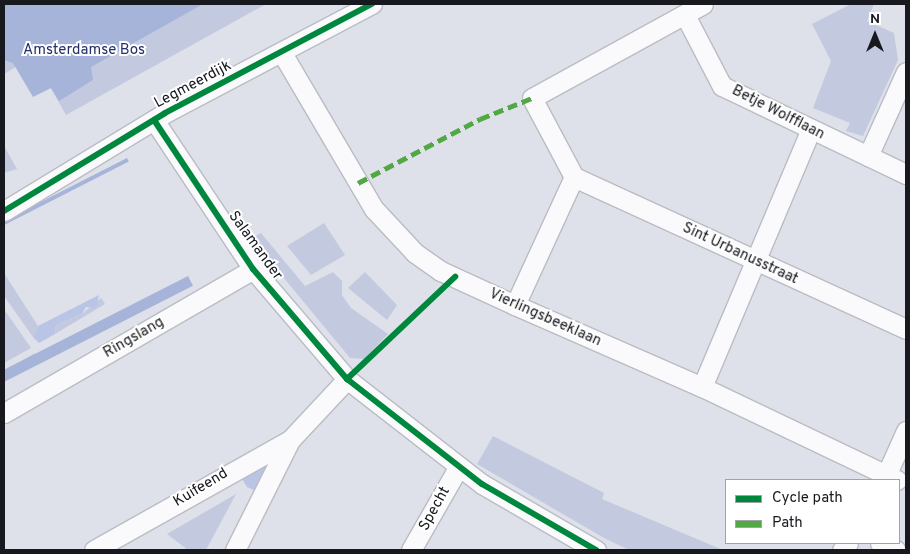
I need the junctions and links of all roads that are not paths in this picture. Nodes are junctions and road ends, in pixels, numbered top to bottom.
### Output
1 (372, 4) edge
2 (703, 4) edge
3 (685, 15) junction
4 (282, 53) junction
5 (906, 72) edge
6 (154, 120) junction
7 (810, 131) junction
8 (868, 156) junction
9 (906, 174) edge
10 (574, 177) junction
11 (4, 211) edge
12 (754, 261) junction
13 (253, 269) junction
14 (515, 306) junction
15 (906, 329) edge
16 (347, 379) junction
17 (702, 387) junction
18 (4, 413) edge
19 (906, 431) edge
20 (290, 440) junction
21 (458, 468) junction
22 (891, 479) edge
23 (882, 544) edge
24 (94, 550) edge
25 (235, 550) edge
26 (412, 550) edge
27 (596, 550) edge
28 (896, 550) edge

1 - 4 street, Legmeerdijk
2 - 3 street
3 - 7 street, Betje Wolfflaan
3 - 10 street
4 - 6 street, Legmeerdijk
4 - 14 street, Vierlingsbeeklaan
5 - 8 street
6 - 11 street, Legmeerdijk
6 - 13 street, Salamander
7 - 8 street, Betje Wolfflaan
7 - 12 street
8 - 9 street, Betje Wolfflaan
10 - 12 street, Sint Urbanusstraat
10 - 14 street
12 - 15 street, Sint Urbanusstraat
12 - 17 street
13 - 16 street, Salamander
13 - 18 street, Ringslang
14 - 17 street, Vierlingsbeeklaan
16 - 20 street, Kuifeend
16 - 21 street, Salamander
17 - 22 street, Vierlingsbeeklaan
19 - 22 street
20 - 24 street, Kuifeend
20 - 25 street, Kuifeend
21 - 26 street, Specht
21 - 27 street, Salamander
23 - 28 street

